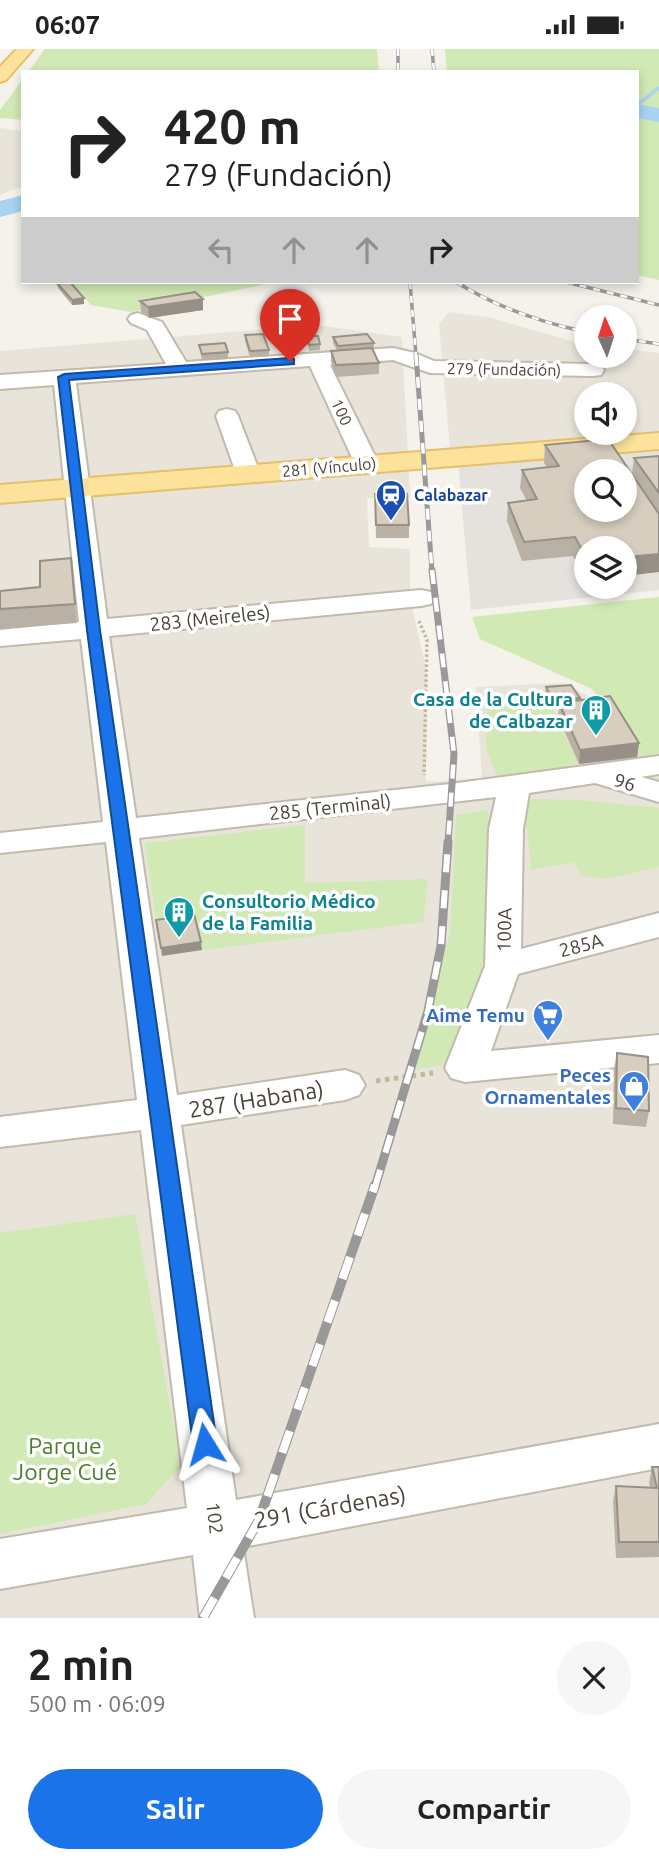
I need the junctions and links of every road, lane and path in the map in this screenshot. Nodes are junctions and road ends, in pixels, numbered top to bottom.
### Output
1 (25, 49) edge
2 (0, 77) edge
3 (138, 319) dead end
4 (317, 359) junction
5 (574, 364) edge
6 (180, 370) junction
7 (64, 377) junction
8 (0, 382) edge
9 (227, 416) dead end
10 (637, 439) edge
11 (659, 441) edge
12 (574, 443) edge
13 (367, 464) junction
14 (248, 473) junction
15 (77, 488) junction
16 (0, 493) edge
17 (416, 598) joint
18 (94, 630) junction
19 (0, 638) edge
20 (659, 765) edge
21 (592, 773) junction
22 (514, 786) junction
23 (659, 792) edge
24 (423, 797) junction
25 (122, 831) junction
26 (0, 843) edge
27 (659, 925) edge
28 (503, 966) junction
29 (659, 1049) edge
30 (465, 1068) junction
31 (345, 1085) joint
32 (159, 1113) junction
33 (0, 1132) edge
34 (659, 1446) edge
35 (217, 1527) junction
36 (0, 1564) edge
37 (228, 1618) edge

1 - 2 main road
3 - 6 street
4 - 5 street, 279 (Fundación)
4 - 6 street, 279 (Fundación)
4 - 13 street, 100
6 - 7 street, 279 (Fundación)
7 - 8 street, 279 (Fundación)
7 - 15 street, 102
9 - 14 street
10 - 11 main road, 281 (Vínculo)
12 - 13 main road, 281 (Vínculo)
13 - 14 main road, 281 (Vínculo)
14 - 15 main road, 281 (Vínculo)
15 - 16 main road, 281 (Vínculo)
15 - 18 street, 102
17 - 18 street, 283 (Meireles)
17 - 24 path
18 - 19 street, 283 (Meireles)
18 - 25 street, 102
20 - 21 street, 285 (Terminal)
21 - 22 street, 285 (Terminal)
21 - 23 street, 96
22 - 24 street, 285 (Terminal)
22 - 28 street, 100A
24 - 25 street, 285 (Terminal)
25 - 26 street, 285 (Terminal)
25 - 32 street, 102
27 - 28 street, 285A
28 - 30 street, 100A
29 - 30 street
30 - 31 path
31 - 32 street, 287 (Habana)
32 - 33 street, 287 (Habana)
32 - 35 street, 102
34 - 35 street, 291 (Cárdenas)
35 - 36 street, 291 (Cárdenas)
35 - 37 street, 102

